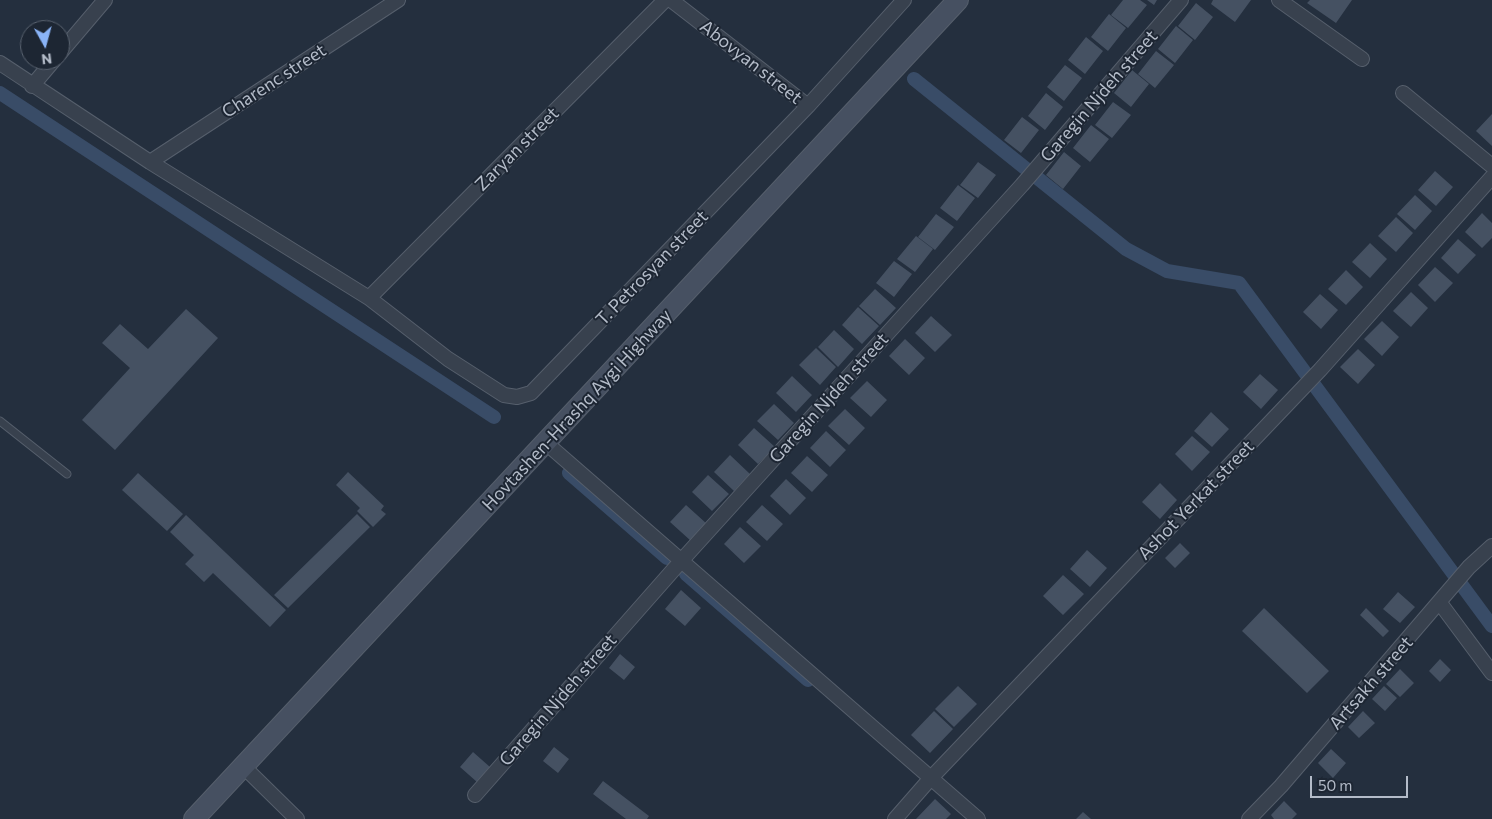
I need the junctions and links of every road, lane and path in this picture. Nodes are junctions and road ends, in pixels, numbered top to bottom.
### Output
1 (105, 0) edge
2 (398, 0) edge
3 (665, 0) edge
4 (671, 0) edge
5 (904, 0) edge
6 (958, 0) edge
7 (1181, 0) edge
8 (1279, 0) edge
9 (70, 41) edge
10 (1362, 59) dead end
11 (1, 65) edge
12 (46, 70) edge
13 (32, 86) junction
14 (1403, 93) dead end
15 (808, 106) junction
16 (150, 162) junction
17 (1492, 166) edge
18 (1492, 177) edge
19 (369, 298) junction
20 (0, 421) edge
21 (546, 443) junction
22 (67, 474) dead end
23 (1492, 546) edge
24 (682, 560) junction
25 (1440, 603) junction
26 (1492, 673) edge
27 (244, 766) junction
28 (930, 779) junction
29 (474, 795) dead end
30 (194, 819) edge
31 (297, 819) edge
32 (895, 819) edge
33 (978, 819) edge
34 (1249, 819) edge

1 - 9 street
2 - 16 street, Charenc street
3 - 19 street, Zaryan street
4 - 15 street, Abovyan street
5 - 15 street, T. Petrosyan street
6 - 21 street, Hovtashen-Hrashq Aygi Highway
7 - 24 street, Garegin Njdeh street
8 - 10 street
11 - 13 street, T. Petrosyan street
12 - 13 street
13 - 16 street, T. Petrosyan street
14 - 17 street
15 - 19 street, T. Petrosyan street
16 - 19 street, T. Petrosyan street
18 - 28 street, Ashot Yerkat street
20 - 22 lane
21 - 24 street
21 - 27 street, Hovtashen-Hrashq Aygi Highway
23 - 25 street, Artsakh street
24 - 28 street
24 - 29 street, Garegin Njdeh street
25 - 26 street
25 - 34 street, Artsakh street
27 - 30 street, Hovtashen-Hrashq Aygi Highway
27 - 31 street
28 - 32 street, Ashot Yerkat street
28 - 33 street

